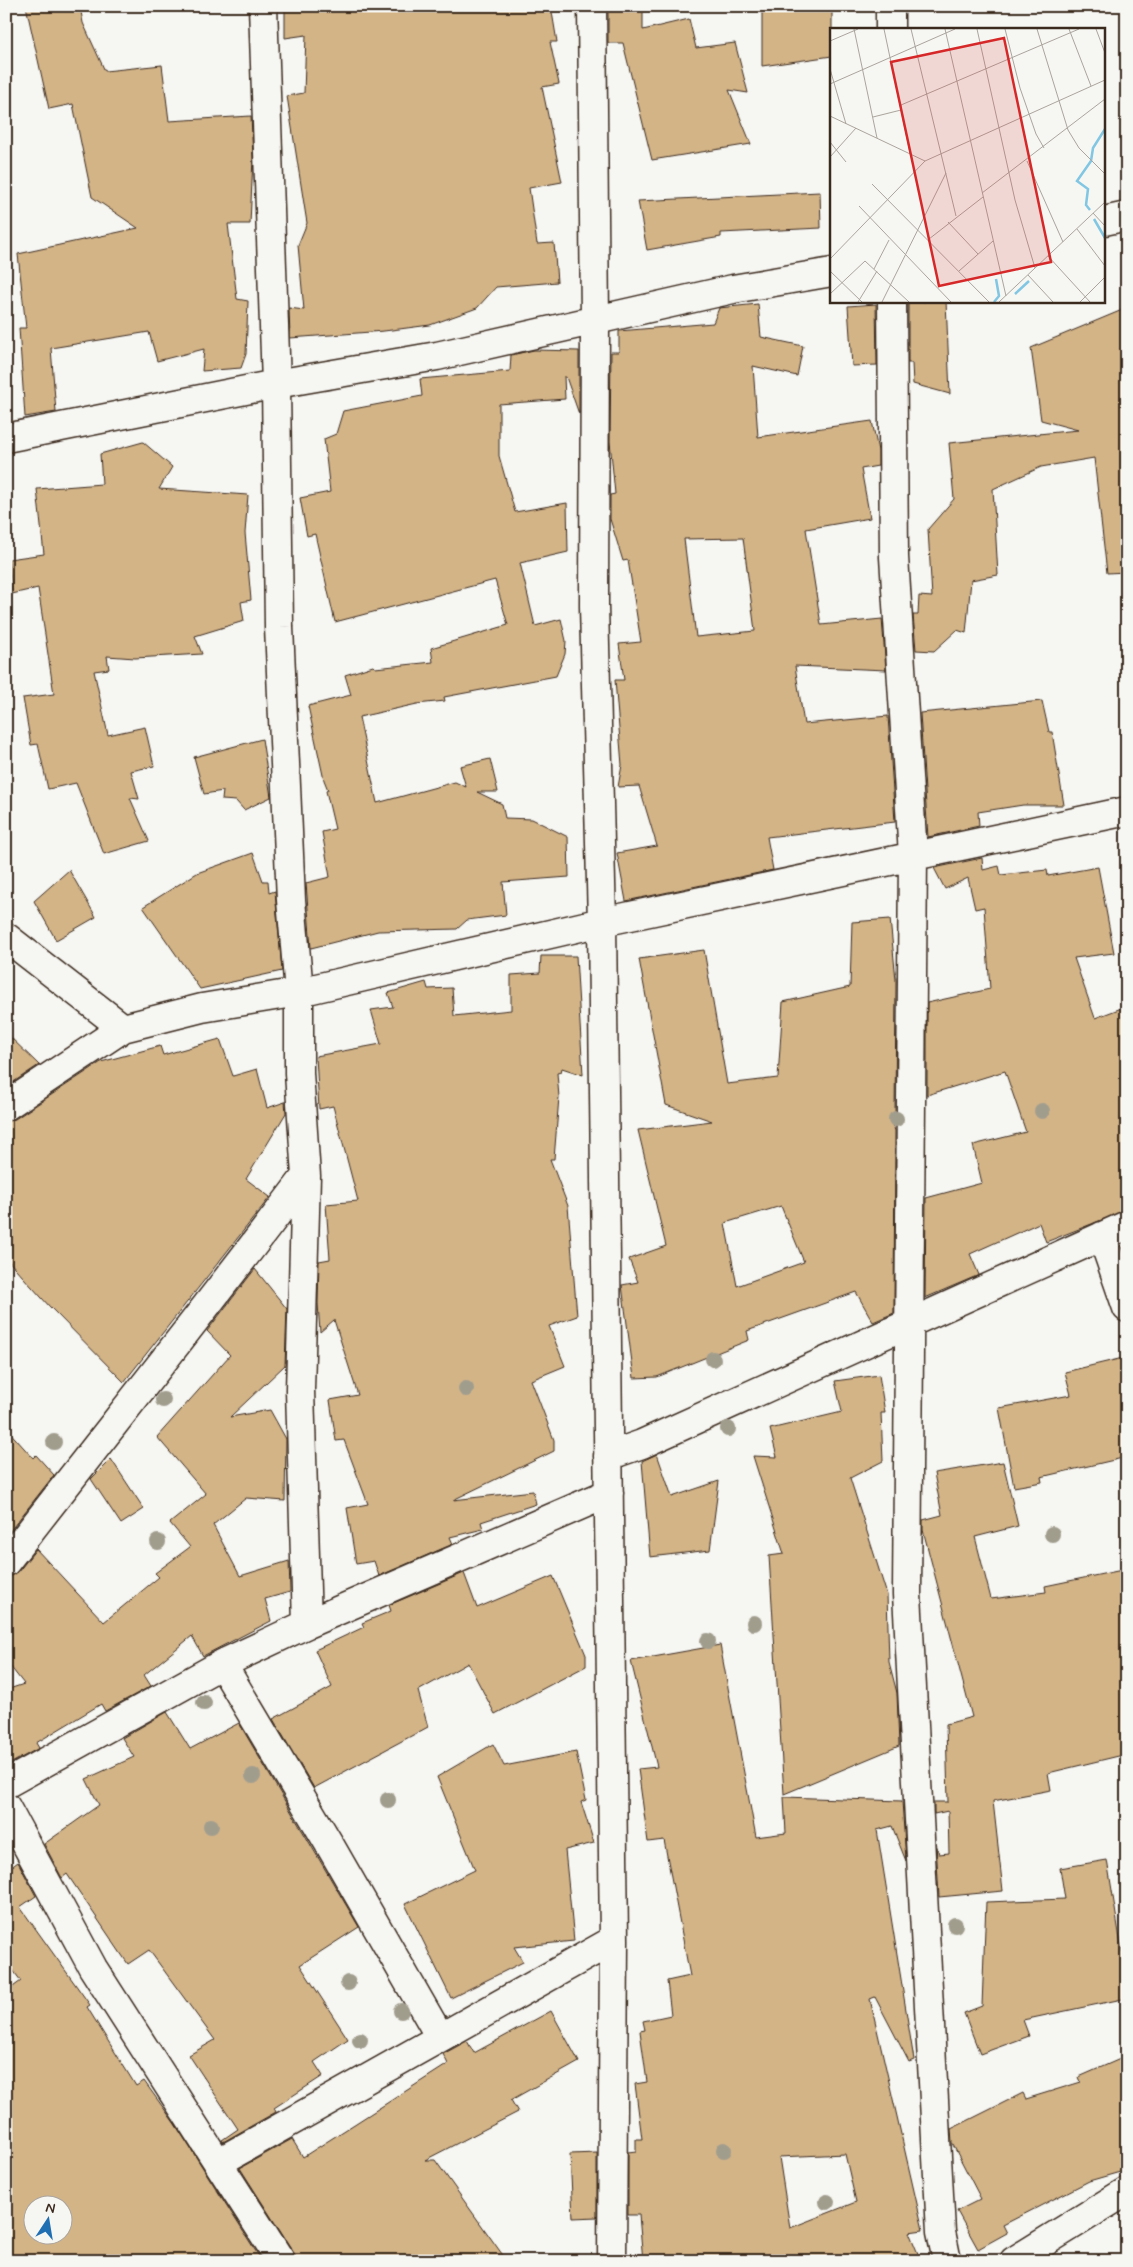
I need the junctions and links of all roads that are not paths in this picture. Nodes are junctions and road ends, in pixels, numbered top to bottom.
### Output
1 (263, 6) edge
2 (592, 6) edge
3 (890, 6) edge
4 (890, 28) edge
5 (1127, 216) edge
6 (1106, 220) edge
7 (830, 272) edge
8 (892, 302) edge
9 (595, 320) junction
10 (276, 384) junction
11 (6, 438) edge
12 (1127, 811) edge
13 (913, 856) junction
14 (602, 922) junction
15 (6, 937) edge
16 (299, 992) junction
17 (123, 1028) junction
18 (6, 1106) edge
19 (306, 1176) junction
20 (1127, 1224) edge
21 (1102, 1236) junction
22 (1127, 1308) edge
23 (909, 1324) junction
24 (608, 1456) junction
25 (609, 1493) junction
26 (6, 1562) edge
27 (307, 1624) junction
28 (222, 1664) junction
29 (6, 1784) edge
30 (6, 1807) edge
31 (614, 1940) junction
32 (440, 2037) junction
33 (219, 2162) junction
34 (1124, 2200) edge
35 (282, 2261) edge
36 (612, 2261) edge
37 (947, 2261) edge
38 (1014, 2261) edge

1 - 10 street
2 - 9 street
3 - 4 street
5 - 6 street
7 - 9 street
8 - 13 street
9 - 10 street
9 - 14 street
10 - 11 street
10 - 16 street
12 - 13 street
13 - 14 street
13 - 23 street
14 - 16 street
14 - 24 street
15 - 17 street
16 - 17 street
16 - 19 street
17 - 18 street
19 - 26 street
19 - 27 street
20 - 21 street
21 - 22 street
21 - 23 street
23 - 24 street
23 - 37 street
24 - 25 street
25 - 27 street
25 - 31 street
27 - 28 street
28 - 29 street
28 - 32 street
30 - 33 street
31 - 32 street
31 - 36 street
32 - 33 street
33 - 35 street
34 - 38 street

